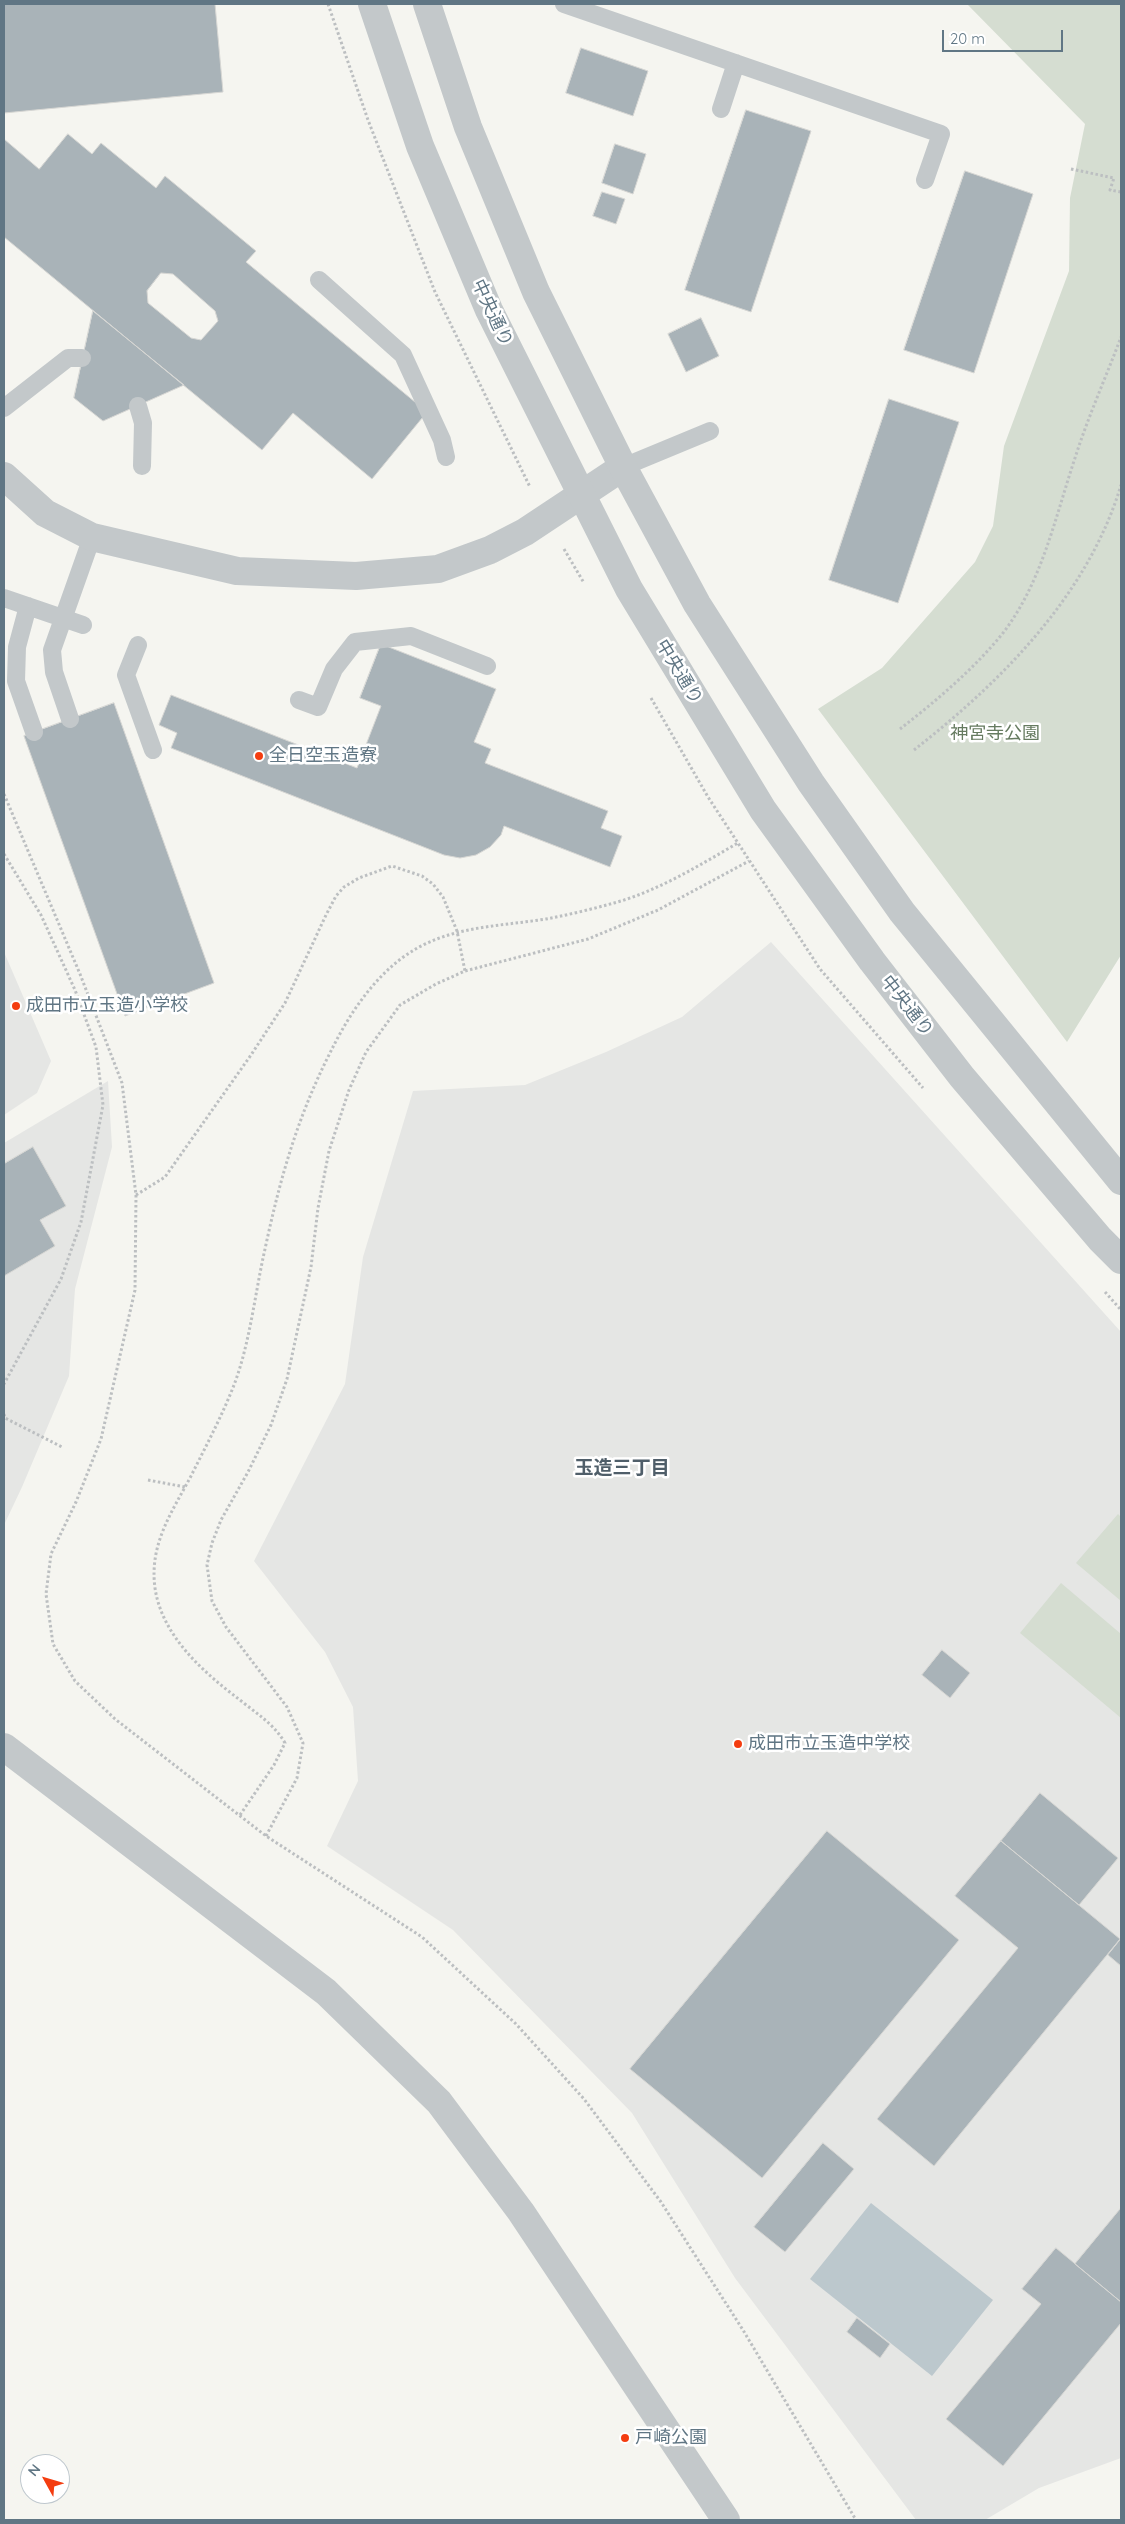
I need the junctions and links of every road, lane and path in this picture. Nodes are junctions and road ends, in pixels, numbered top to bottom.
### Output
1 (372, 4) edge
2 (427, 4) edge
3 (564, 4) edge
4 (736, 64) junction
5 (721, 109) dead end
6 (1071, 169) dead end
7 (925, 180) dead end
8 (1121, 192) edge
9 (319, 280) dead end
10 (1121, 337) edge
11 (82, 358) dead end
12 (138, 406) dead end
13 (4, 408) edge
14 (710, 432) dead end
15 (446, 457) dead end
16 (142, 466) dead end
17 (623, 467) junction
18 (4, 476) edge
19 (1121, 485) edge
20 (581, 496) junction
21 (92, 537) junction
22 (4, 598) edge
23 (28, 606) junction
24 (62, 618) junction
25 (83, 625) dead end
26 (138, 645) dead end
27 (487, 666) dead end
28 (299, 700) dead end
29 (70, 719) dead end
30 (900, 729) dead end
31 (34, 732) dead end
32 (153, 750) dead end
33 (914, 750) dead end
34 (4, 794) edge
35 (741, 841) dead end
36 (4, 854) edge
37 (749, 861) dead end
38 (457, 932) junction
39 (465, 971) junction
40 (1117, 1169) edge
41 (136, 1195) junction
42 (1121, 1260) edge
43 (4, 1384) edge
44 (4, 1414) edge
45 (62, 1447) dead end
46 (148, 1480) dead end
47 (185, 1487) junction
48 (4, 1747) edge
49 (240, 1815) junction
50 (266, 1836) junction
51 (726, 2520) edge
52 (856, 2520) edge

1 - 20 street, 中央通り
2 - 17 street
3 - 4 lane
4 - 5 lane
4 - 7 lane
6 - 8 path
9 - 15 lane
10 - 30 path
11 - 13 lane
12 - 16 lane
14 - 17 lane
17 - 20 street
17 - 40 street
18 - 21 street
19 - 33 path
20 - 21 street
20 - 42 street, 中央通り
21 - 24 lane
22 - 23 lane
23 - 24 lane
23 - 31 lane
24 - 25 lane
24 - 29 lane
26 - 32 lane
27 - 28 lane
34 - 41 path
35 - 38 path
36 - 43 path
37 - 39 path
38 - 39 path
38 - 41 path
38 - 47 path
39 - 50 path
41 - 49 path
44 - 45 path
46 - 47 path
47 - 49 path
48 - 51 street
49 - 50 path
50 - 52 path

